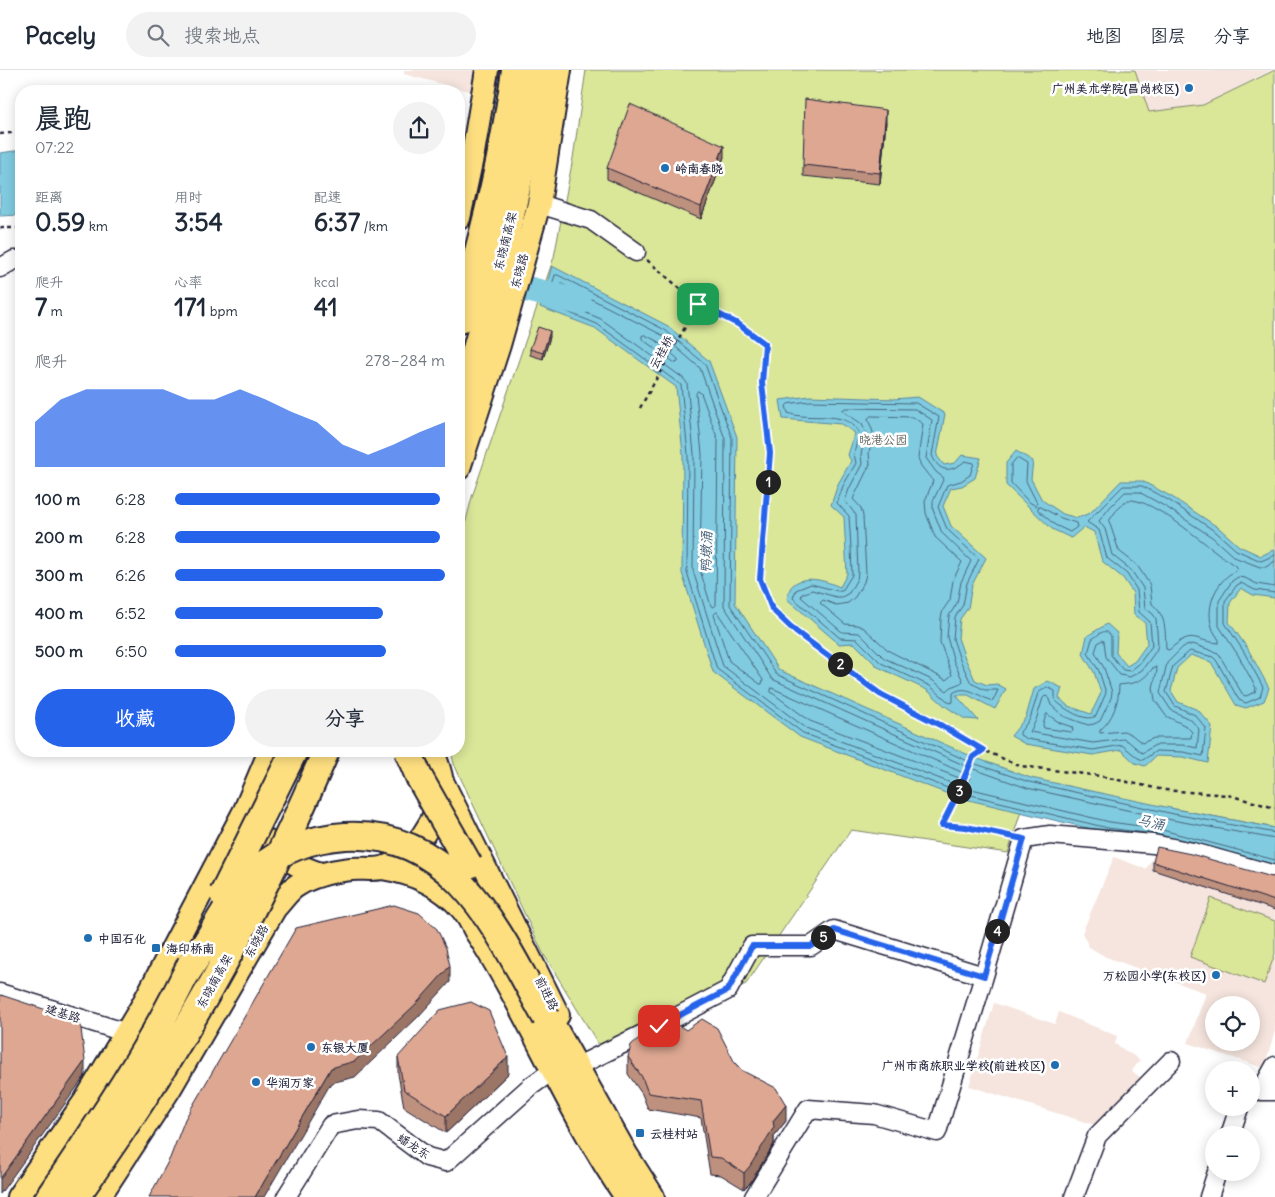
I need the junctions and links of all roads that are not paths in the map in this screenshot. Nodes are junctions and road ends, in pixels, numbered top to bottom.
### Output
1 (488, 70) edge
2 (511, 70) edge
3 (515, 70) edge
4 (540, 70) edge
5 (560, 70) edge
6 (465, 190) edge
7 (539, 204) junction
8 (514, 250) junction
9 (636, 252) road end
10 (465, 254) edge
11 (15, 260) edge
12 (0, 268) edge
13 (465, 298) edge
14 (498, 313) junction
15 (465, 393) edge
16 (465, 444) edge
17 (267, 757) edge
18 (291, 757) edge
19 (323, 757) edge
20 (411, 757) edge
21 (435, 757) edge
22 (442, 783) junction
23 (254, 789) junction
24 (382, 868) junction
25 (321, 874) junction
26 (1275, 875) edge
27 (984, 976) junction
28 (183, 979) junction
29 (0, 993) edge
30 (216, 1011) junction
31 (546, 1018) junction
32 (127, 1033) junction
33 (1171, 1060) dead end
34 (584, 1063) junction
35 (1275, 1066) edge
36 (552, 1071) junction
37 (1262, 1090) edge
38 (85, 1101) junction
39 (151, 1120) junction
40 (1214, 1181) edge
41 (18, 1197) edge
42 (49, 1197) edge
43 (76, 1197) edge
44 (99, 1197) edge
45 (286, 1197) edge
46 (626, 1197) edge
47 (651, 1197) edge
48 (662, 1197) edge
49 (754, 1197) edge
50 (1074, 1197) edge
51 (1209, 1197) edge

1 - 6 main road
2 - 10 highway
3 - 13 highway, 东晓南高架
4 - 8 highway, 东晓南高架
5 - 7 main road, 东晓路
7 - 8 main road, 东晓路
7 - 9 street
8 - 14 highway, 东晓南高架
11 - 12 street
14 - 15 highway, 东晓南高架
14 - 16 main road
17 - 23 main road
18 - 28 highway, bridge
19 - 43 highway, 东晓南高架, bridge
20 - 31 highway, bridge
21 - 22 main road, 东晓路
22 - 24 main road, 东晓路
22 - 34 main road, 前进路
23 - 25 main road
23 - 32 main road
24 - 25 main road, 东晓路
24 - 36 main road
25 - 30 main road, 东晓路
26 - 27 street
27 - 34 street
27 - 49 street
28 - 31 highway, bridge
28 - 42 highway, bridge
29 - 32 street, 建基路
30 - 32 street
30 - 39 main road, 东晓路
31 - 47 highway
32 - 38 main road
33 - 50 street
34 - 48 main road, 前进路
35 - 37 street
36 - 45 street, 蟠龙东
36 - 46 main road
38 - 39 street
38 - 41 main road
39 - 44 main road, 东晓路
40 - 51 street

